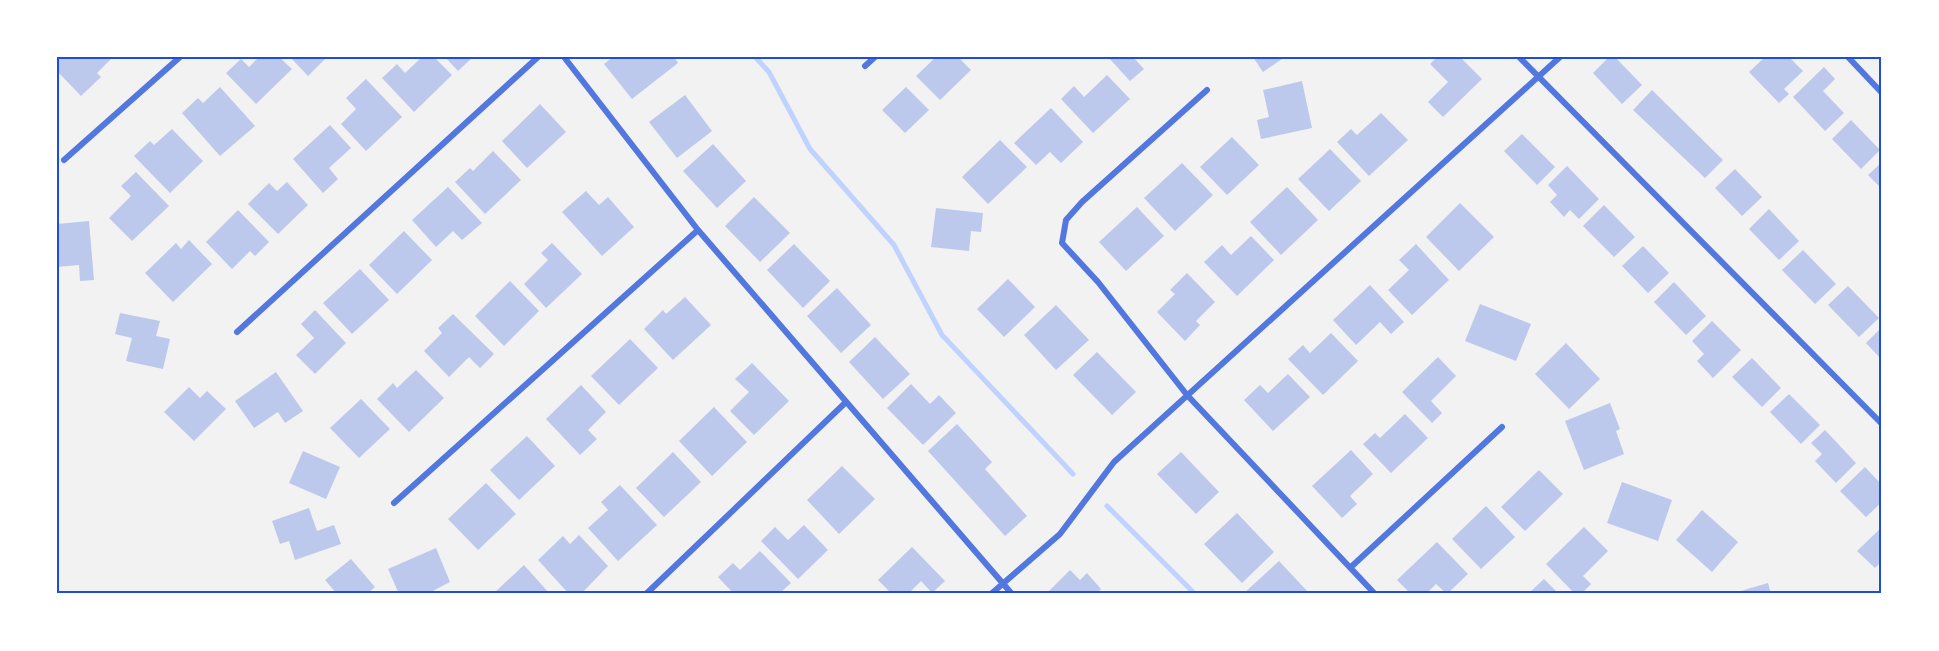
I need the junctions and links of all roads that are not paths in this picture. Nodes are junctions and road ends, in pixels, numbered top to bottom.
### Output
1 (180, 57) edge
2 (538, 57) edge
3 (564, 57) edge
4 (875, 57) edge
5 (1519, 57) edge
6 (1560, 57) edge
7 (1848, 57) edge
8 (865, 66) dead end
9 (1540, 78) junction
10 (1207, 90) dead end
11 (1882, 93) edge
12 (64, 160) dead end
13 (698, 230) junction
14 (237, 332) dead end
15 (1187, 395) junction
16 (845, 404) junction
17 (1882, 424) edge
18 (1502, 427) dead end
19 (394, 503) dead end
20 (1351, 567) junction
21 (1003, 584) junction
22 (646, 594) edge
23 (991, 594) edge
24 (1012, 594) edge
25 (1375, 594) edge

1 - 12 street
2 - 14 street
3 - 13 street
4 - 8 street
5 - 9 street
6 - 9 street
7 - 11 street
9 - 15 street
9 - 17 street
10 - 15 street
13 - 16 street
13 - 19 street
15 - 20 street
15 - 21 street
16 - 21 street
16 - 22 street
18 - 20 street
20 - 25 street
21 - 23 street
21 - 24 street

